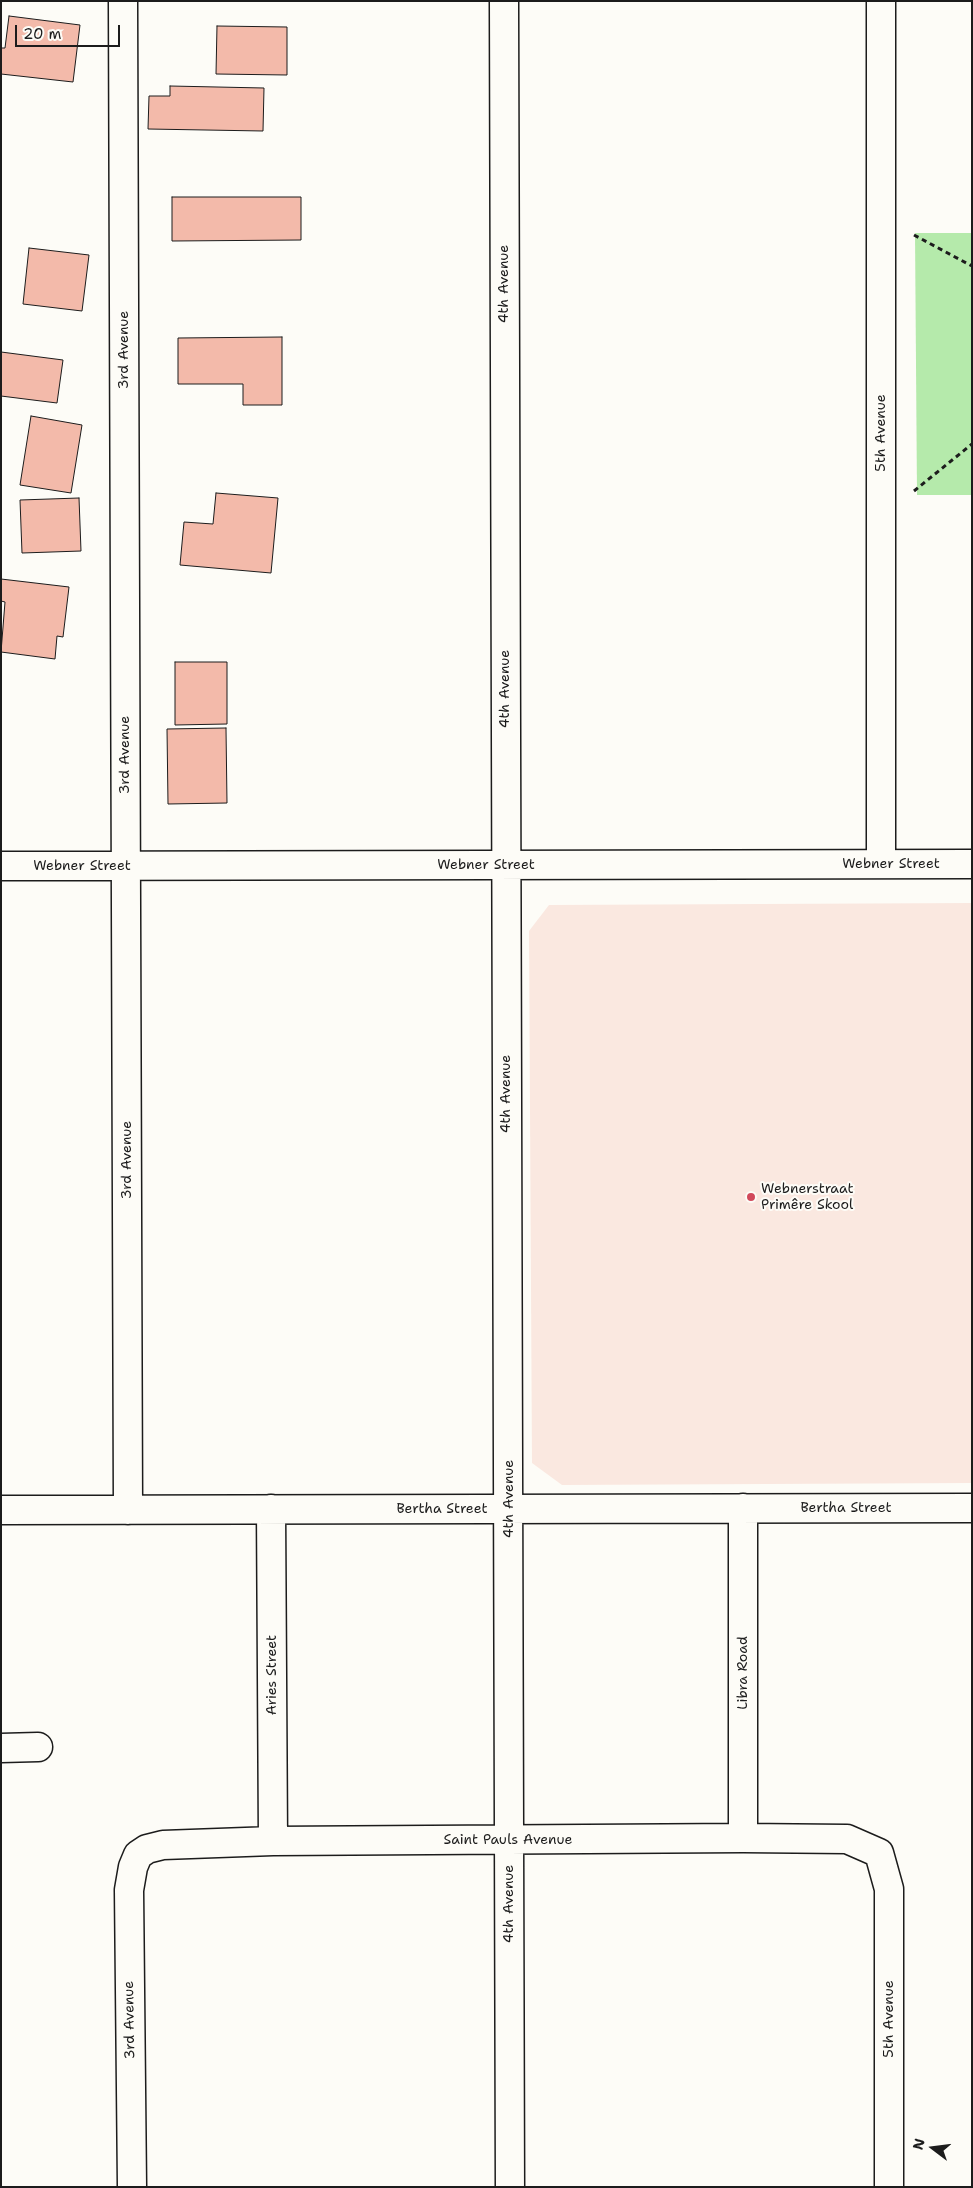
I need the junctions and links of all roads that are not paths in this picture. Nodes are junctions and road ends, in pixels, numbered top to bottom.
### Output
1 (123, 1) edge
2 (504, 1) edge
3 (881, 1) edge
4 (881, 864) junction
5 (972, 864) edge
6 (505, 865) junction
7 (1, 866) edge
8 (126, 866) junction
9 (743, 1508) junction
10 (972, 1508) edge
11 (509, 1509) junction
12 (1, 1510) edge
13 (128, 1510) junction
14 (271, 1510) junction
15 (38, 1747) dead end
16 (1, 1748) edge
17 (743, 1838) junction
18 (508, 1840) junction
19 (273, 1842) junction
20 (879, 1853) joint
21 (138, 1856) joint
22 (132, 2187) edge
23 (510, 2187) edge
24 (889, 2187) edge

1 - 8 street, 3rd Avenue
2 - 6 street, 4th Avenue
3 - 4 street, 5th Avenue
4 - 5 street, Webner Street
4 - 6 street, Webner Street
6 - 8 street, Webner Street
6 - 11 street, 4th Avenue
7 - 8 street, Webner Street
8 - 13 street, 3rd Avenue
9 - 10 street, Bertha Street
9 - 11 street, Bertha Street
9 - 17 street, Libra Road
11 - 14 street, Bertha Street
11 - 18 street, 4th Avenue
12 - 13 street, Bertha Street
13 - 14 street, Bertha Street
14 - 19 street, Aries Street
15 - 16 street
17 - 18 street, Saint Pauls Avenue
17 - 20 street, Saint Pauls Avenue
18 - 19 street, Saint Pauls Avenue
18 - 23 street, 4th Avenue
19 - 21 street, Saint Pauls Avenue
20 - 24 street, 5th Avenue
21 - 22 street, 3rd Avenue

